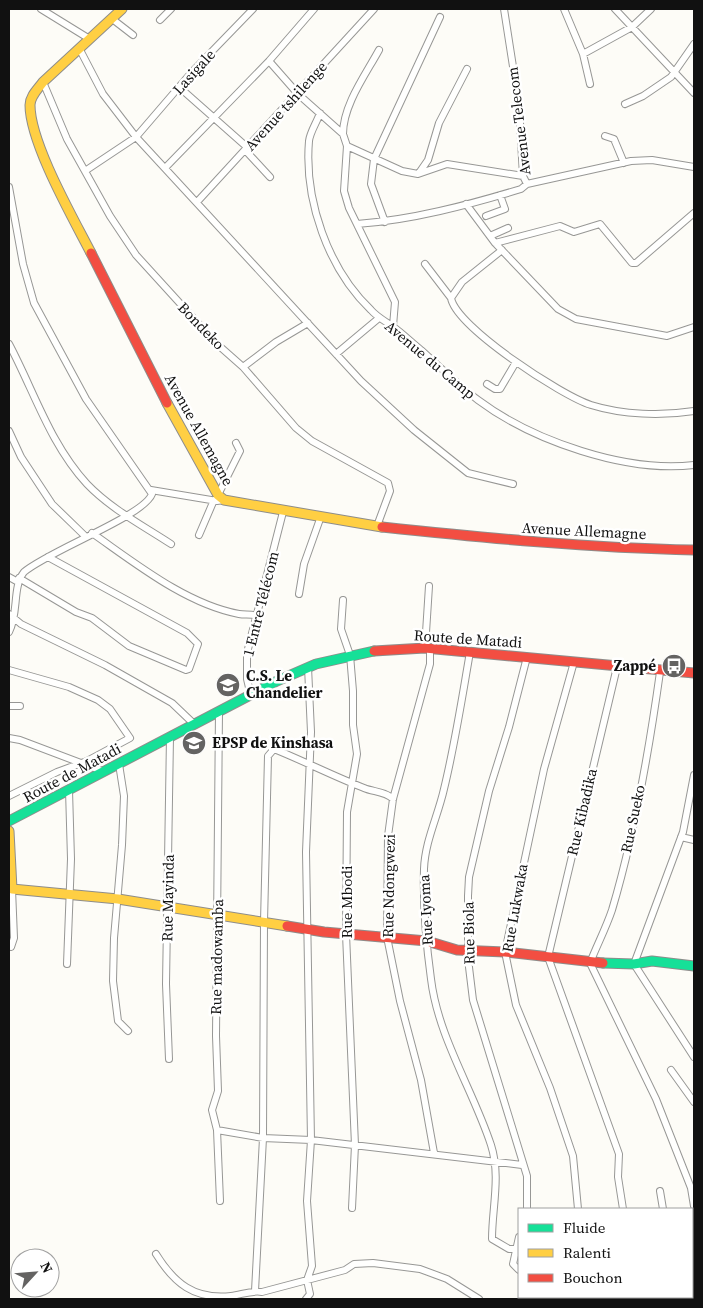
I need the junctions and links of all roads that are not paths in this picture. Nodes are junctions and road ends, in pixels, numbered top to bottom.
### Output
1 (41, 9) edge
2 (122, 9) edge
3 (171, 9) edge
4 (253, 9) edge
5 (314, 9) edge
6 (374, 9) edge
7 (504, 9) edge
8 (564, 9) edge
9 (615, 9) edge
10 (651, 9) edge
11 (440, 17) dead end
12 (111, 18) junction
13 (160, 20) dead end
14 (632, 27) junction
15 (133, 35) dead end
16 (88, 38) junction
17 (694, 44) edge
18 (79, 48) junction
19 (379, 50) dead end
20 (583, 54) junction
21 (269, 61) junction
22 (467, 68) dead end
23 (674, 71) junction
24 (43, 82) junction
25 (590, 84) dead end
26 (179, 87) junction
27 (694, 93) edge
28 (298, 94) junction
29 (625, 104) dead end
30 (320, 113) junction
31 (214, 116) junction
32 (343, 134) junction
33 (605, 136) dead end
34 (136, 137) junction
35 (347, 146) junction
36 (247, 150) junction
37 (374, 159) junction
38 (428, 160) junction
39 (624, 163) junction
40 (441, 166) junction
41 (694, 167) edge
42 (165, 168) junction
43 (85, 171) junction
44 (418, 174) junction
45 (523, 176) junction
46 (270, 177) dead end
47 (527, 184) junction
48 (9, 187) edge
49 (500, 195) junction
50 (197, 202) junction
51 (466, 204) junction
52 (694, 213) edge
53 (486, 216) dead end
54 (385, 222) junction
55 (357, 224) junction
56 (508, 228) dead end
57 (490, 236) junction
58 (495, 243) junction
59 (502, 250) junction
60 (425, 264) dead end
61 (450, 298) junction
62 (379, 318) junction
63 (308, 323) junction
64 (393, 326) junction
65 (694, 328) edge
66 (9, 344) edge
67 (336, 354) junction
68 (516, 362) junction
69 (243, 367) junction
70 (486, 384) dead end
71 (694, 411) edge
72 (9, 431) edge
73 (236, 443) dead end
74 (694, 465) edge
75 (513, 484) dead end
76 (151, 490) junction
77 (219, 498) junction
78 (283, 512) junction
79 (126, 516) junction
80 (320, 519) junction
81 (377, 526) junction
82 (92, 532) junction
83 (199, 535) dead end
84 (85, 536) junction
85 (171, 544) dead end
86 (694, 550) edge
87 (48, 557) junction
88 (9, 577) edge
89 (19, 580) junction
90 (429, 586) dead end
91 (299, 594) dead end
92 (343, 600) dead end
93 (12, 616) edge
94 (258, 616) junction
95 (9, 632) edge
96 (428, 648) junction
97 (470, 652) junction
98 (350, 655) junction
99 (527, 657) junction
100 (574, 662) junction
101 (308, 667) junction
102 (616, 667) junction
103 (9, 670) edge
104 (660, 672) junction
105 (694, 673) edge
106 (251, 696) junction
107 (9, 706) edge
108 (20, 706) dead end
109 (219, 711) junction
110 (194, 724) junction
111 (9, 738) edge
112 (170, 738) junction
113 (79, 764) junction
114 (119, 764) junction
115 (310, 766) junction
116 (103, 772) junction
117 (694, 775) edge
118 (352, 782) junction
119 (69, 790) junction
120 (9, 796) edge
121 (392, 799) junction
122 (9, 821) edge
123 (9, 831) edge
124 (681, 837) junction
125 (694, 840) edge
126 (12, 889) junction
127 (69, 893) junction
128 (118, 899) junction
129 (168, 906) junction
130 (218, 914) junction
131 (264, 922) junction
132 (307, 929) junction
133 (346, 934) junction
134 (386, 937) junction
135 (427, 941) junction
136 (11, 947) dead end
137 (469, 950) junction
138 (505, 952) junction
139 (548, 957) junction
140 (590, 962) junction
141 (67, 964) dead end
142 (634, 964) junction
143 (694, 966) edge
144 (128, 1031) dead end
145 (694, 1057) edge
146 (169, 1059) dead end
147 (671, 1070) dead end
148 (694, 1102) edge
149 (217, 1130) junction
150 (263, 1138) junction
151 (310, 1140) junction
152 (355, 1146) junction
153 (434, 1153) junction
154 (494, 1163) junction
155 (522, 1164) junction
156 (660, 1191) dead end
157 (220, 1201) dead end
158 (694, 1206) edge
159 (352, 1208) dead end
160 (527, 1208) edge
161 (578, 1208) edge
162 (622, 1208) edge
163 (663, 1208) edge
164 (518, 1240) edge
165 (515, 1249) junction
166 (156, 1254) dead end
167 (518, 1269) edge
168 (307, 1280) junction
169 (255, 1291) junction
170 (306, 1299) edge
171 (479, 1299) edge

1 - 16 street
2 - 12 main road, Avenue Allemagne
3 - 13 street
4 - 26 street, Lasigale
5 - 21 street
6 - 28 street, Avenue tshilenge
7 - 45 street, Avenue Telecom
8 - 20 street
9 - 14 street
10 - 14 street
11 - 37 street
12 - 15 street
12 - 16 main road, Avenue Allemagne
14 - 20 street
14 - 23 street
16 - 18 main road, Avenue Allemagne
17 - 23 street
18 - 24 main road, Avenue Allemagne
18 - 34 street
19 - 32 street
20 - 25 street
21 - 28 street
21 - 31 street
22 - 38 street
23 - 27 street
23 - 29 street
24 - 43 street, Bondeko
24 - 77 main road, Avenue Allemagne
26 - 31 street
26 - 34 street, Lasigale
28 - 30 street
28 - 36 street, Avenue tshilenge
30 - 32 street
30 - 62 street, Avenue du Camp
31 - 36 street
31 - 42 street
32 - 35 street
33 - 39 street
34 - 42 street
34 - 43 street, Lasigale
35 - 37 street
35 - 55 street
36 - 46 street
36 - 50 street, Avenue tshilenge
37 - 44 street
37 - 54 street
38 - 40 street
38 - 44 street
39 - 41 street, Avenue Telecom
39 - 47 street, Avenue Telecom
40 - 44 street
40 - 45 street
42 - 50 street
43 - 69 street, Bondeko
45 - 47 street, Avenue Telecom
47 - 49 street
48 - 76 street
49 - 51 street
49 - 53 street
50 - 63 street
51 - 54 street
51 - 57 street
52 - 58 street
54 - 55 street
55 - 64 street
56 - 57 street
57 - 58 street
58 - 59 street
59 - 61 street
59 - 65 street
60 - 61 street
61 - 68 street
62 - 64 street, Avenue du Camp
62 - 67 street
63 - 67 street
63 - 69 street
64 - 74 street, Avenue du Camp
66 - 79 street
67 - 75 street
68 - 70 street
68 - 71 street
69 - 81 street, Bondeko
72 - 84 street
73 - 77 street
76 - 77 street
76 - 79 street
77 - 78 main road, Avenue Allemagne
77 - 83 street
78 - 80 main road, Avenue Allemagne
78 - 94 street, 1 Entre Télécom
79 - 82 street
79 - 85 street
80 - 81 main road, Avenue Allemagne
80 - 91 street
81 - 86 main road, Avenue Allemagne
82 - 84 street
82 - 94 street
84 - 87 street
87 - 89 street
87 - 89 street
88 - 89 street
89 - 93 street
90 - 96 street, Rue Ndongwezi
92 - 98 street, Rue Mbodi
93 - 95 street
93 - 110 street
94 - 106 street, 1 Entre Télécom
96 - 97 main road, Route de Matadi
96 - 98 main road, Route de Matadi
96 - 121 street, Rue Ndongwezi
97 - 99 main road, Route de Matadi
97 - 135 street, Rue Iyoma
98 - 101 main road, Route de Matadi
98 - 118 street, Rue Mbodi
99 - 100 main road, Route de Matadi
99 - 137 street, Rue Biola
100 - 102 main road, Route de Matadi
100 - 138 street, Rue Lukwaka
101 - 106 main road, Route de Matadi
101 - 115 street
102 - 104 main road, Route de Matadi
102 - 139 street, Rue Kibadika
103 - 113 street
104 - 105 main road, Route de Matadi
104 - 140 street, Rue Sueko
106 - 109 main road, Route de Matadi
107 - 108 street
109 - 110 main road, Route de Matadi
109 - 130 street, Rue madowamba
110 - 112 main road, Route de Matadi
111 - 113 street
112 - 114 main road, Route de Matadi
112 - 129 street, Rue Mayinda
113 - 116 street
113 - 120 street
114 - 116 main road, Route de Matadi
114 - 128 street
115 - 118 street
115 - 131 street
115 - 132 street
116 - 119 main road, Route de Matadi
117 - 124 street
118 - 121 street
118 - 133 street, Rue Mbodi
119 - 122 main road, Route de Matadi
119 - 127 street
121 - 134 street, Rue Ndongwezi
123 - 126 main road
124 - 125 street
124 - 142 street
126 - 127 main road
126 - 136 street
127 - 128 main road
127 - 141 street
128 - 129 main road
128 - 144 street
129 - 130 main road
129 - 146 street, Rue Mayinda
130 - 131 main road
130 - 149 street, Rue madowamba
131 - 132 main road
131 - 150 street
132 - 133 main road
132 - 151 street
133 - 134 main road
133 - 152 street, Rue Mbodi
134 - 135 main road
134 - 153 street, Rue Ndongwezi
135 - 137 main road
135 - 154 street, Rue Iyoma
137 - 138 main road
137 - 155 street, Rue Biola
138 - 139 main road
138 - 161 street, Rue Lukwaka
139 - 140 main road
139 - 162 street
140 - 142 main road
140 - 158 street
142 - 143 main road
142 - 145 street
147 - 148 street
149 - 150 street
149 - 157 street, Rue madowamba
150 - 151 street
150 - 169 street
151 - 152 street
151 - 168 street
152 - 153 street
152 - 159 street, Rue Mbodi
153 - 154 street
154 - 155 street
154 - 165 street, Rue Iyoma
155 - 160 street, Rue Biola
156 - 163 street
164 - 165 street
165 - 167 street
166 - 169 street
168 - 169 street
168 - 170 street
168 - 171 street

